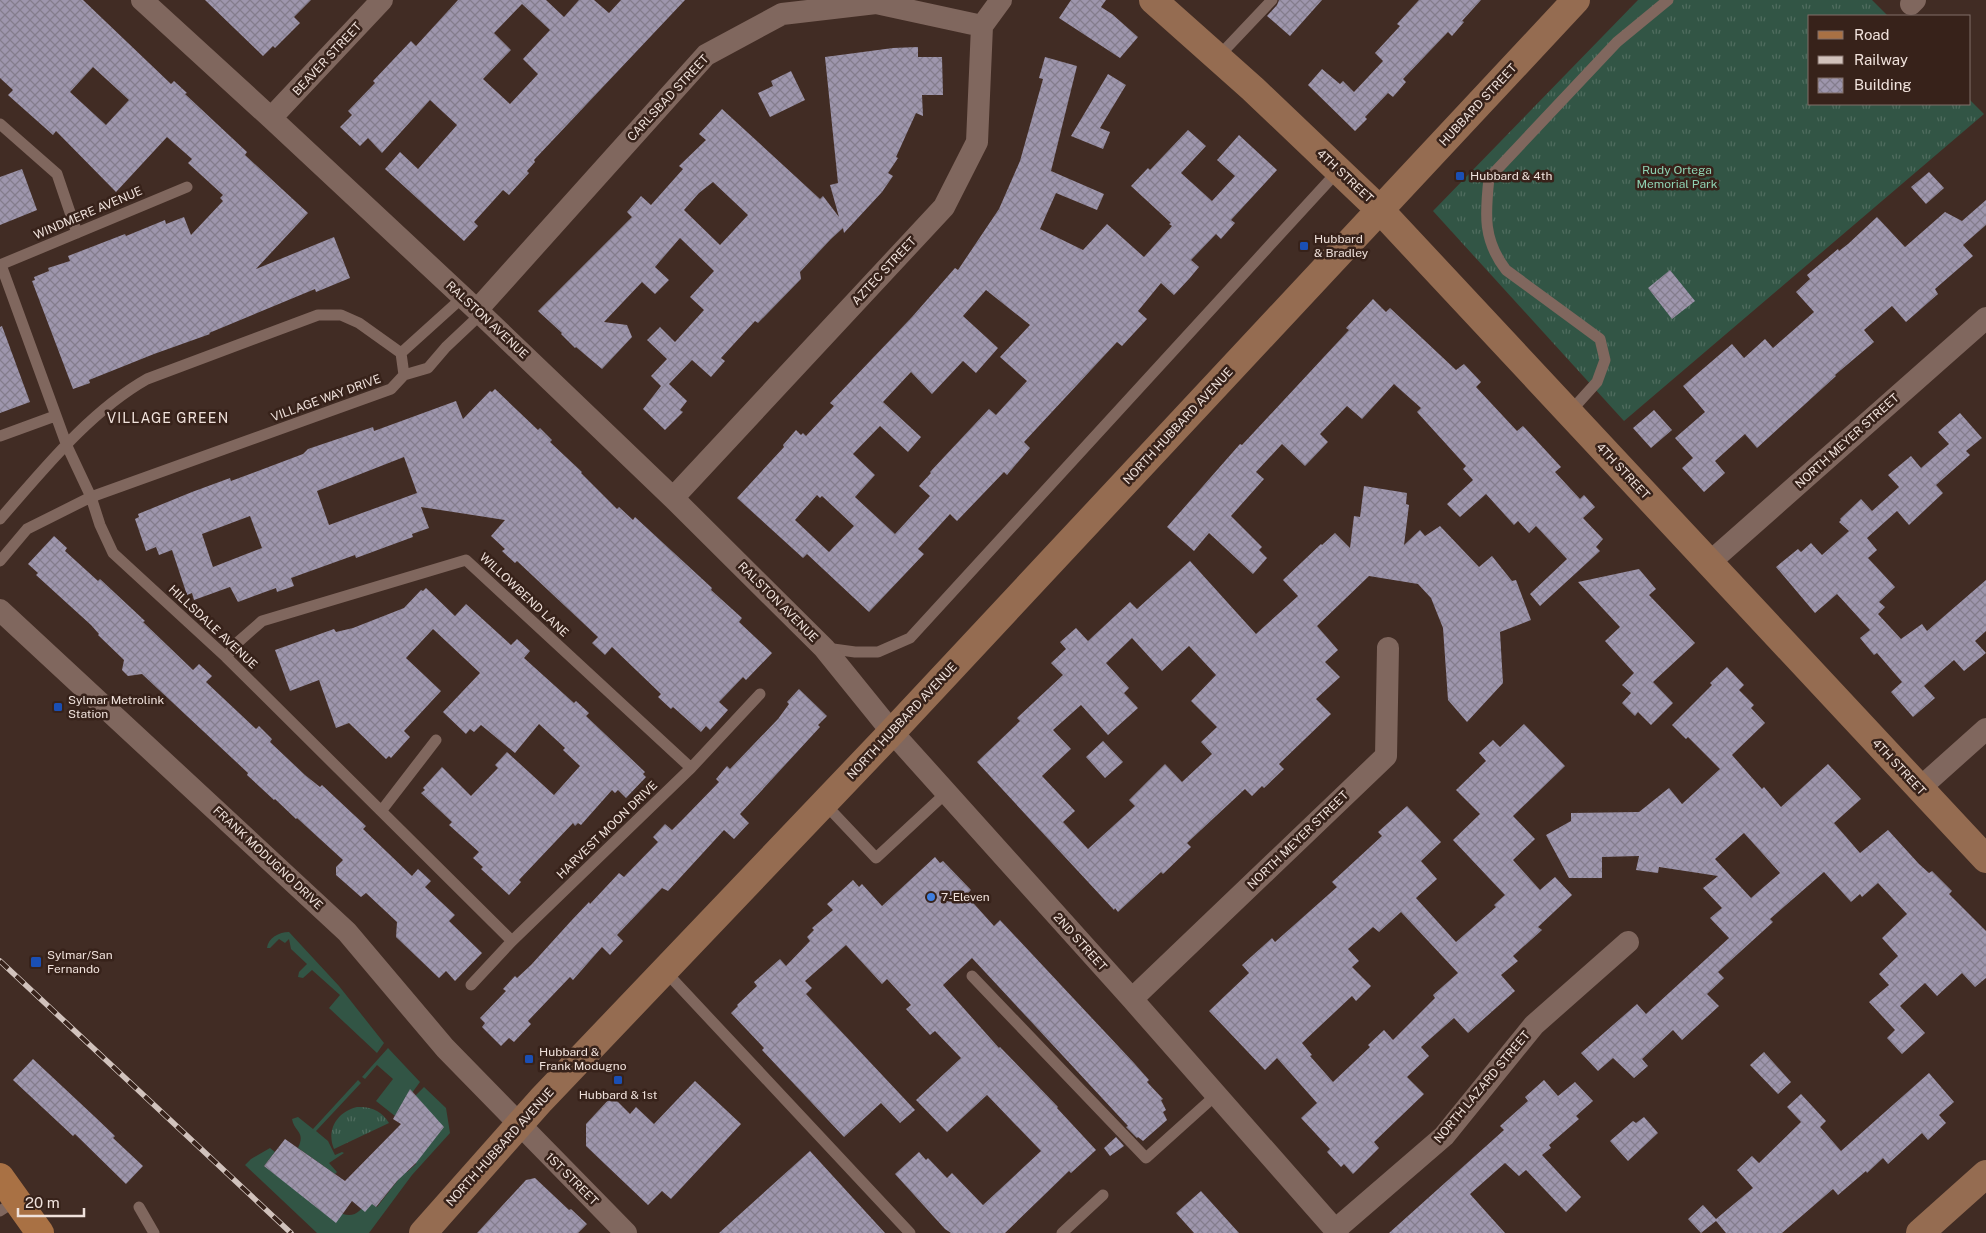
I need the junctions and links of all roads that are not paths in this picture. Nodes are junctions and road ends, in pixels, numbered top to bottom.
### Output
1 (142, 0) edge
2 (382, 0) edge
3 (1001, 0) edge
4 (1153, 0) edge
5 (1272, 0) edge
6 (1576, 0) edge
7 (1668, 0) edge
8 (982, 26) junction
9 (1217, 59) junction
10 (272, 118) junction
11 (0, 124) edge
12 (1338, 171) junction
13 (187, 187) dead end
14 (1380, 210) junction
15 (77, 233) junction
16 (0, 265) edge
17 (474, 307) junction
18 (1986, 318) edge
19 (401, 353) junction
20 (404, 375) junction
21 (1569, 413) junction
22 (55, 416) junction
23 (0, 436) edge
24 (67, 446) junction
25 (91, 497) junction
26 (673, 498) junction
27 (0, 519) edge
28 (0, 561) edge
29 (1709, 563) junction
30 (0, 610) edge
31 (824, 648) junction
32 (1388, 648) dead end
33 (226, 657) junction
34 (760, 694) dead end
35 (1986, 729) edge
36 (892, 732) junction
37 (436, 740) dead end
38 (692, 768) junction
39 (1920, 788) junction
40 (946, 793) junction
41 (824, 803) junction
42 (382, 810) junction
43 (1986, 859) edge
44 (512, 941) junction
45 (1628, 942) dead end
46 (664, 970) junction
47 (972, 976) dead end
48 (471, 985) dead end
49 (1132, 999) junction
50 (1216, 1095) junction
51 (519, 1124) junction
52 (1986, 1174) edge
53 (0, 1177) edge
54 (1102, 1195) dead end
55 (8, 1206) edge
56 (138, 1207) dead end
57 (1336, 1231) edge
58 (40, 1233) edge
59 (154, 1233) edge
60 (423, 1233) edge
61 (626, 1233) edge
62 (910, 1233) edge
63 (1062, 1233) edge
64 (1920, 1233) edge

1 - 10 street, RALSTON AVENUE
2 - 10 street, BEAVER STREET
3 - 8 street
4 - 9 main road, 4TH STREET
5 - 9 lane
6 - 14 main road, HUBBARD STREET
7 - 21 lane
8 - 17 street, CARLSBAD STREET
8 - 26 street, AZTEC STREET
9 - 12 main road, 4TH STREET
10 - 17 street, RALSTON AVENUE
11 - 15 lane
12 - 14 main road, 4TH STREET
12 - 31 lane
13 - 15 lane, WINDMERE AVENUE
14 - 21 main road, 4TH STREET
14 - 36 main road, NORTH HUBBARD AVENUE
15 - 16 lane, WINDMERE AVENUE
16 - 22 lane, HILLSDALE AVENUE
17 - 19 lane
17 - 20 lane
17 - 26 street, RALSTON AVENUE
18 - 29 street, NORTH MEYER STREET
19 - 20 lane
19 - 24 lane
20 - 25 lane, VILLAGE WAY DRIVE
21 - 29 main road, 4TH STREET
22 - 23 lane
22 - 24 lane, HILLSDALE AVENUE
24 - 25 lane, HILLSDALE AVENUE
24 - 27 lane
25 - 28 lane, VILLAGE WAY DRIVE
25 - 33 lane, HILLSDALE AVENUE
26 - 31 street, RALSTON AVENUE
29 - 39 main road, 4TH STREET
30 - 51 street, FRANK MODUGNO DRIVE
31 - 36 street, 2ND STREET
32 - 49 street, NORTH MEYER STREET
33 - 38 lane, WILLOWBEND LANE
33 - 42 lane, HILLSDALE AVENUE
34 - 38 lane, HARVEST MOON DRIVE
35 - 39 street
36 - 40 street, 2ND STREET
36 - 41 main road, NORTH HUBBARD AVENUE
37 - 42 lane
38 - 44 lane, HARVEST MOON DRIVE
39 - 43 main road, 4TH STREET
40 - 41 lane
40 - 49 street, 2ND STREET
41 - 46 main road, NORTH HUBBARD AVENUE
42 - 44 lane, HILLSDALE AVENUE
44 - 48 lane, HARVEST MOON DRIVE
45 - 57 street, NORTH LAZARD STREET
46 - 51 main road, NORTH HUBBARD AVENUE
46 - 62 lane
47 - 50 lane
49 - 50 street, 2ND STREET
50 - 57 street, 2ND STREET
51 - 60 main road, NORTH HUBBARD AVENUE
51 - 61 street, 1ST STREET
52 - 64 main road
53 - 55 main road
54 - 63 lane
55 - 58 main road
56 - 59 lane

